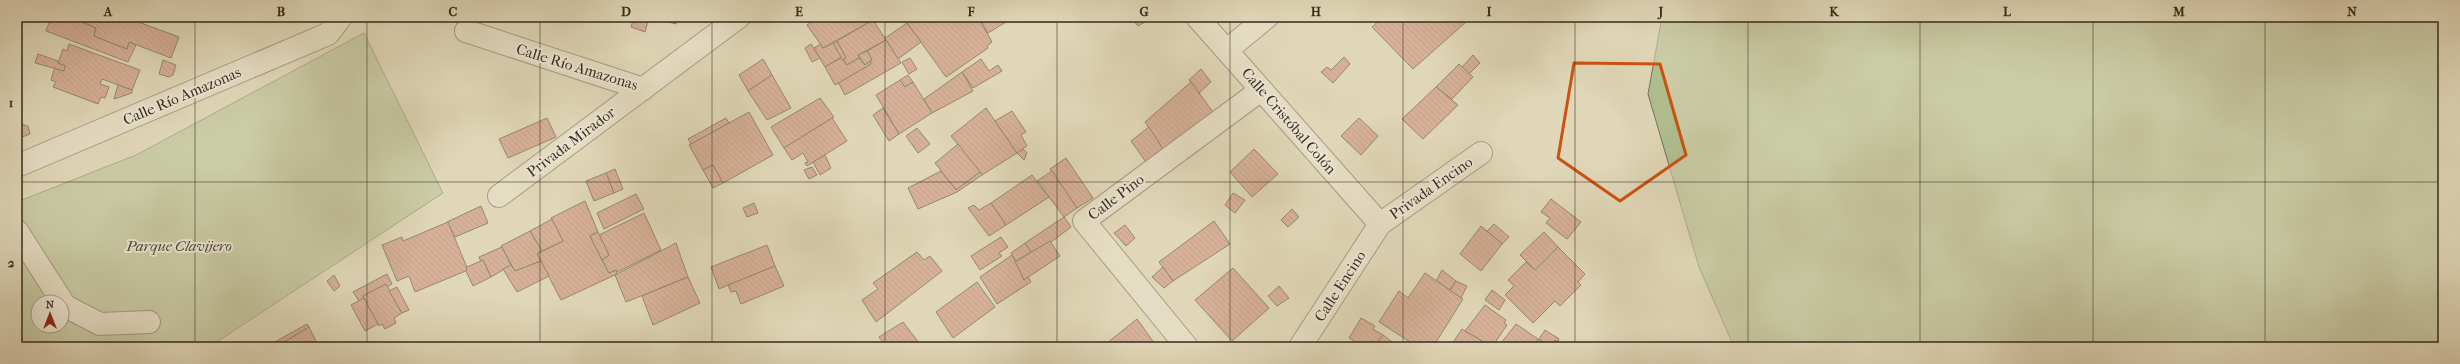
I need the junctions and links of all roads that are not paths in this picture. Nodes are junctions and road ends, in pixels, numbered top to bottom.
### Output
1 (341, 17) edge
2 (739, 17) edge
3 (1197, 17) edge
4 (1267, 17) edge
5 (466, 31) dead end
6 (1227, 50) junction
7 (643, 89) junction
8 (1261, 90) junction
9 (1481, 153) dead end
10 (17, 166) edge
11 (499, 196) dead end
12 (1380, 224) junction
13 (17, 231) edge
14 (150, 322) dead end
15 (1187, 347) edge
16 (1300, 347) edge

1 - 10 street, Calle Río Amazonas
2 - 7 street, Calle Río Amazonas
3 - 6 street, Calle Cristóbal Colón
4 - 6 street
5 - 7 street, Calle Río Amazonas
6 - 8 street, Calle Cristóbal Colón
7 - 11 street, Privada Mirador
8 - 12 street, Calle Cristóbal Colón
8 - 15 street, Calle Pino
9 - 12 street, Privada Encino
12 - 16 street, Calle Encino
13 - 14 street

